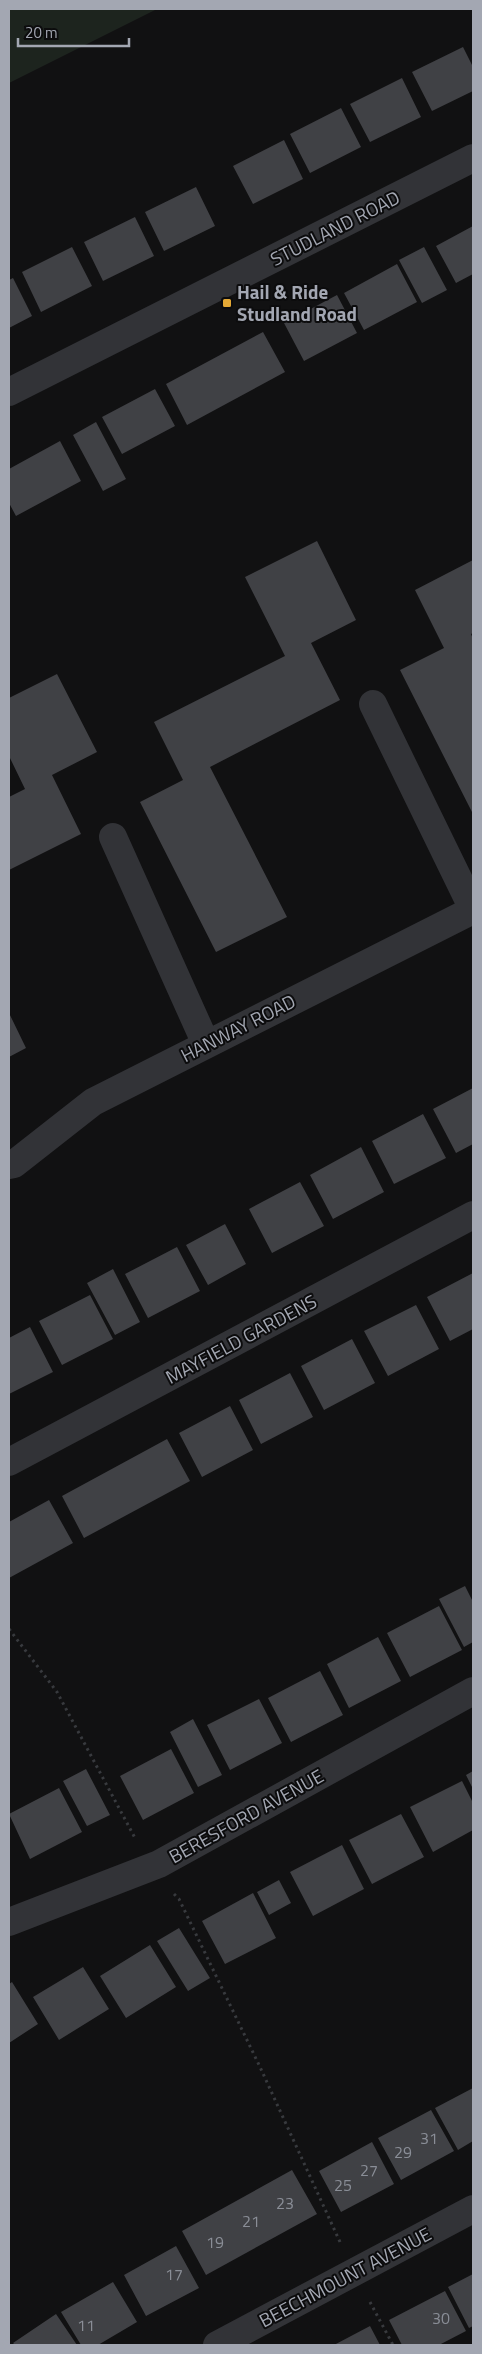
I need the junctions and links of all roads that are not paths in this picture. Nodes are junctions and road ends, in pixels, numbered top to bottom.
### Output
1 (473, 158) edge
2 (9, 392) edge
3 (373, 704) dead end
4 (113, 837) dead end
5 (473, 909) edge
6 (206, 1044) junction
7 (11, 1165) edge
8 (473, 1215) edge
9 (9, 1462) edge
10 (473, 1691) edge
11 (9, 1922) edge
12 (473, 2209) edge
13 (217, 2345) edge

1 - 2 street, STUDLAND ROAD
3 - 5 street
4 - 6 street
5 - 6 street, HANWAY ROAD
6 - 7 street, HANWAY ROAD
8 - 9 street, MAYFIELD GARDENS
10 - 11 street, BERESFORD AVENUE
12 - 13 street, BEECHMOUNT AVENUE

